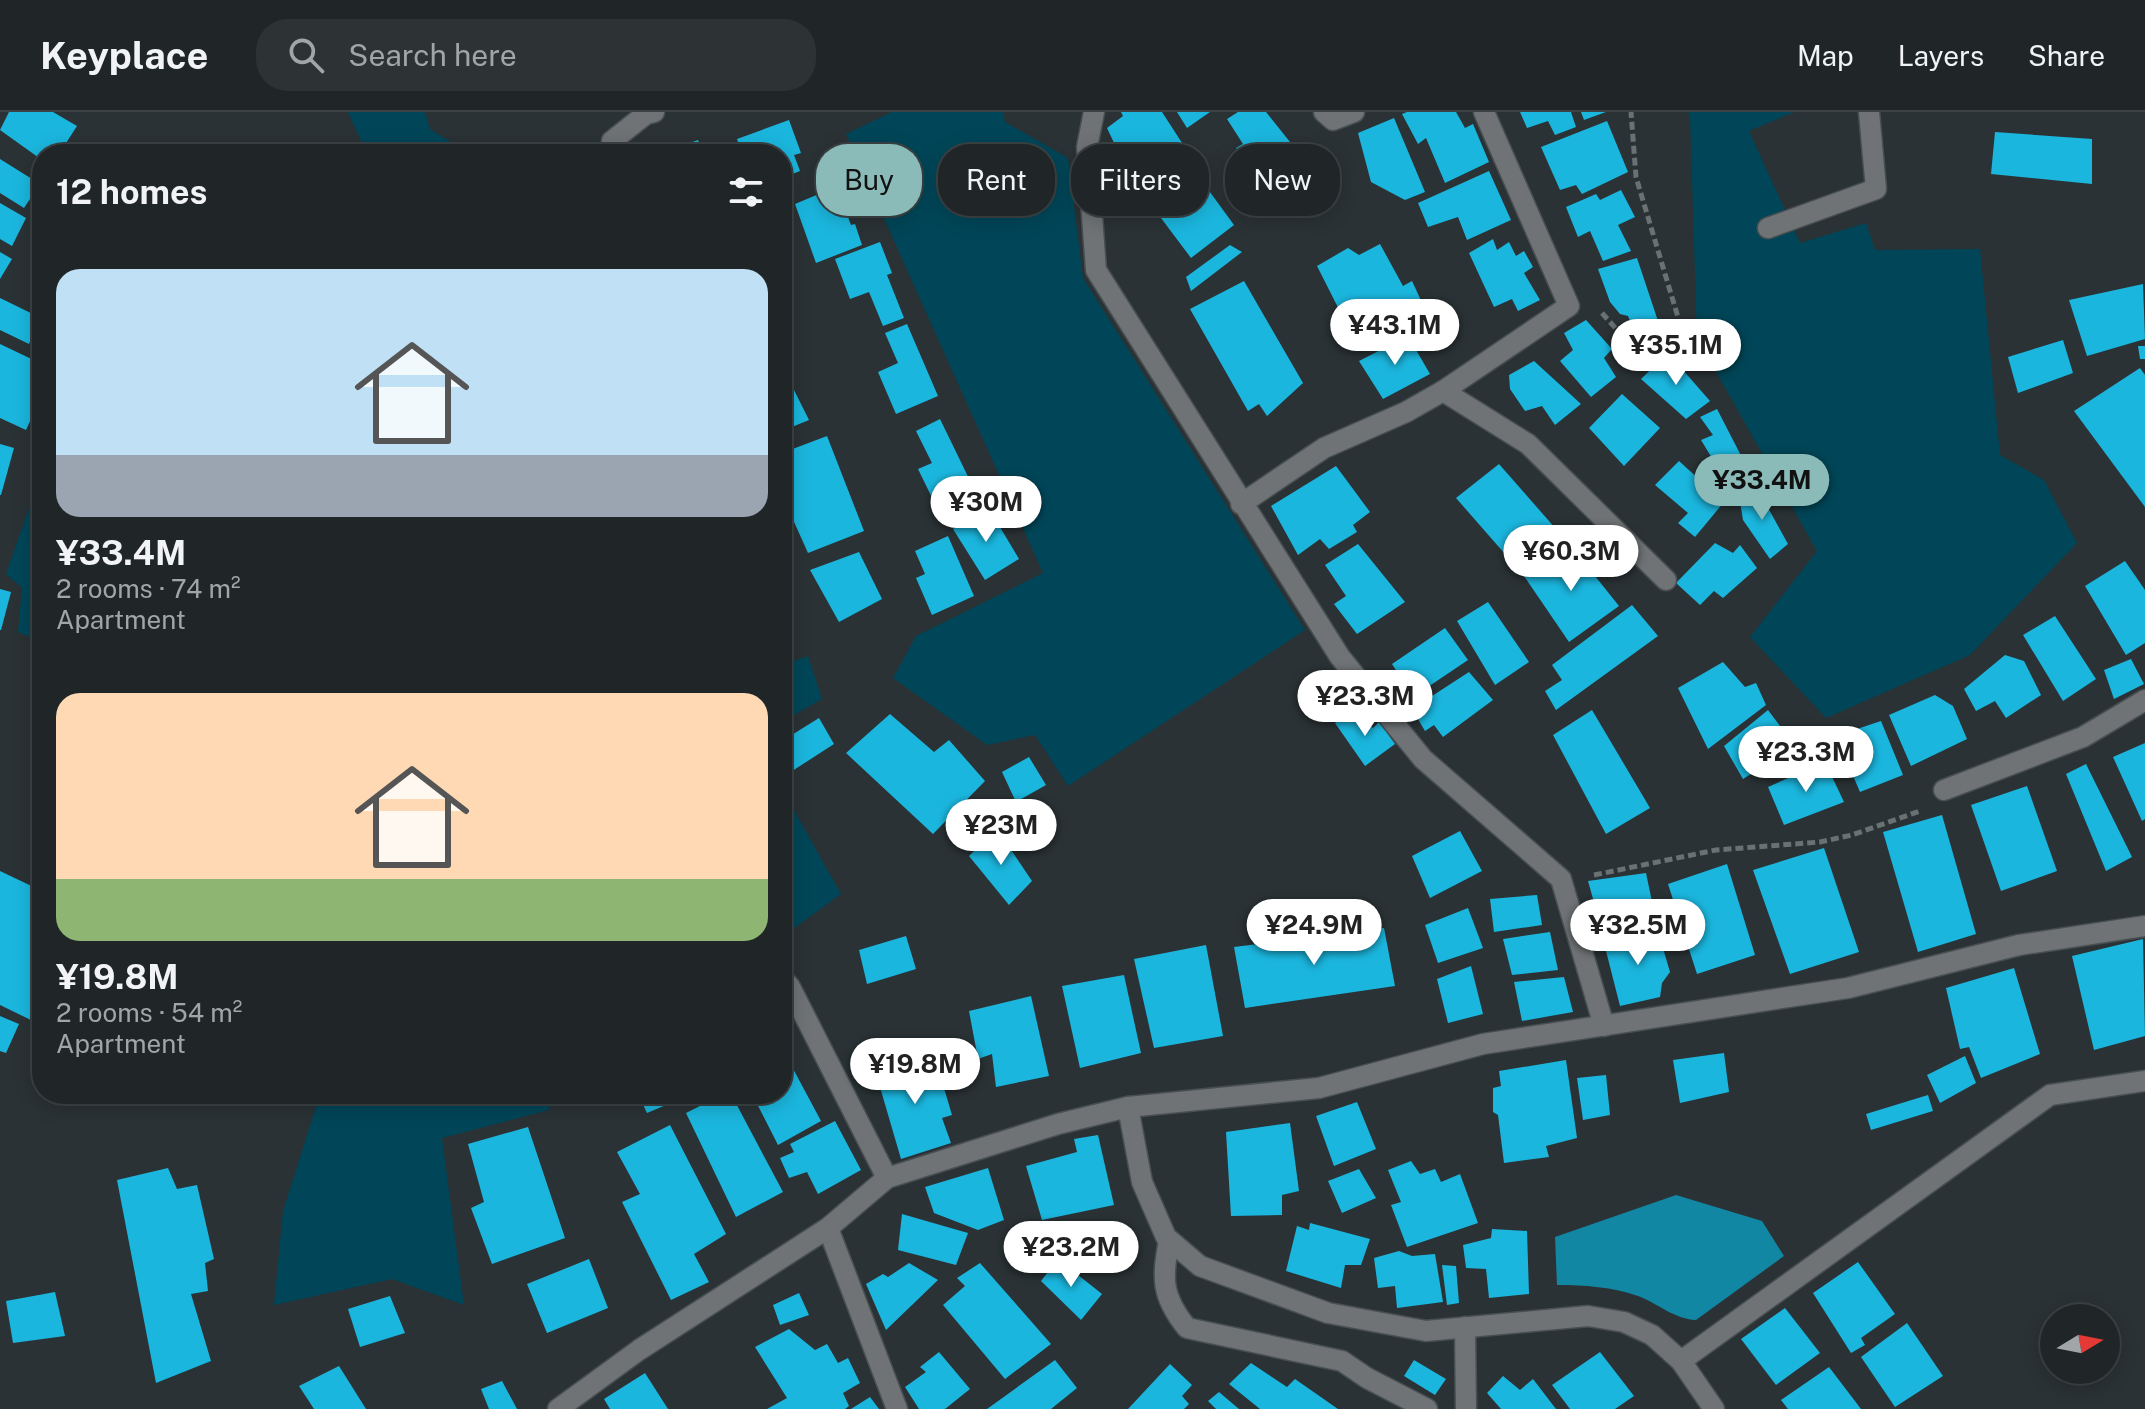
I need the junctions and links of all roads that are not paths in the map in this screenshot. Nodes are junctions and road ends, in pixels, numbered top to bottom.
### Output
1 (654, 112) edge
2 (1094, 112) edge
3 (1324, 112) edge
4 (1354, 112) edge
5 (1484, 112) edge
6 (1869, 112) edge
7 (612, 144) edge
8 (1768, 228) dead end
9 (1443, 391) junction
10 (1241, 504) junction
11 (1666, 580) dead end
12 (2145, 700) edge
13 (1944, 790) road end
14 (2145, 926) edge
15 (792, 991) edge
16 (1604, 1026) junction
17 (2145, 1081) edge
18 (1128, 1107) junction
19 (887, 1178) junction
20 (828, 1228) junction
21 (1169, 1240) junction
22 (1465, 1327) junction
23 (1681, 1361) junction
24 (558, 1409) edge
25 (897, 1409) edge
26 (1427, 1409) edge
27 (1466, 1409) edge
28 (1714, 1409) edge

1 - 7 street
2 - 10 street
3 - 4 street
5 - 9 street
6 - 8 street
9 - 10 street
9 - 11 street
10 - 16 street
12 - 13 street
14 - 16 street
15 - 19 street
16 - 18 street
17 - 23 street
18 - 19 street
18 - 21 street
19 - 20 street
20 - 24 street
20 - 25 street
21 - 22 street
21 - 26 street
22 - 23 street
22 - 27 street
23 - 28 street

